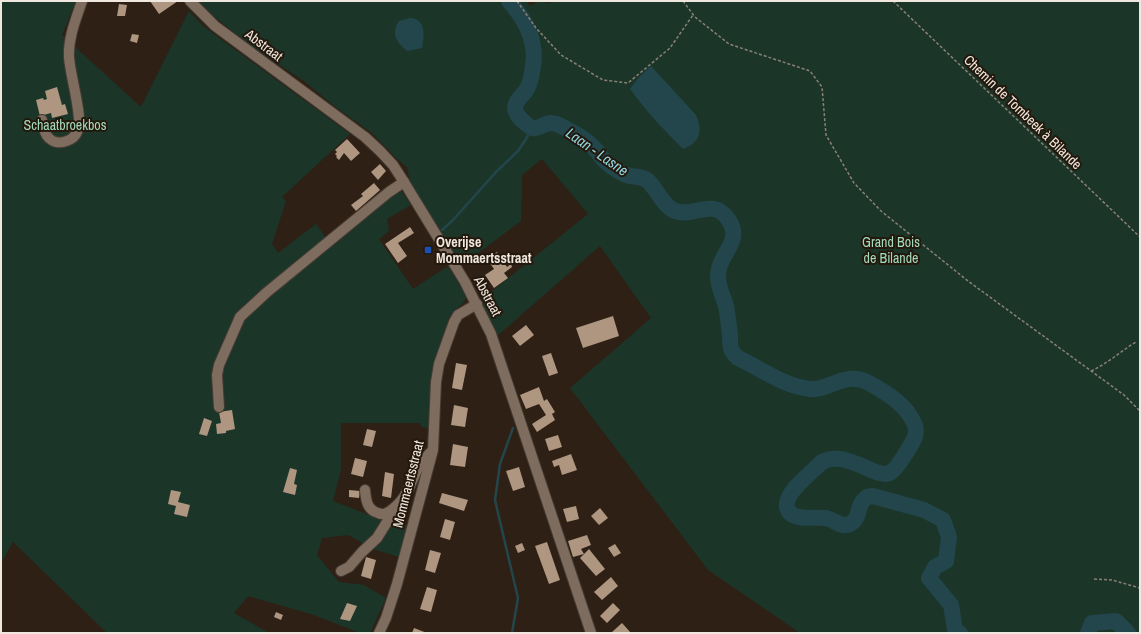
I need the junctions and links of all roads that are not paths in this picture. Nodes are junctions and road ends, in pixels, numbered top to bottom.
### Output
1 (82, 1) edge
2 (190, 1) edge
3 (42, 120) dead end
4 (404, 182) junction
5 (477, 304) junction
6 (219, 407) dead end
7 (433, 450) junction
8 (365, 490) dead end
9 (397, 506) junction
10 (341, 571) dead end
11 (379, 633) edge
12 (591, 633) edge

1 - 3 street
2 - 4 street, Abstraat
4 - 5 street, Abstraat
4 - 6 street
5 - 7 street, Mommaertsstraat
5 - 12 street, Abstraat
7 - 9 street
7 - 11 street, Mommaertsstraat
8 - 9 street
9 - 10 street

